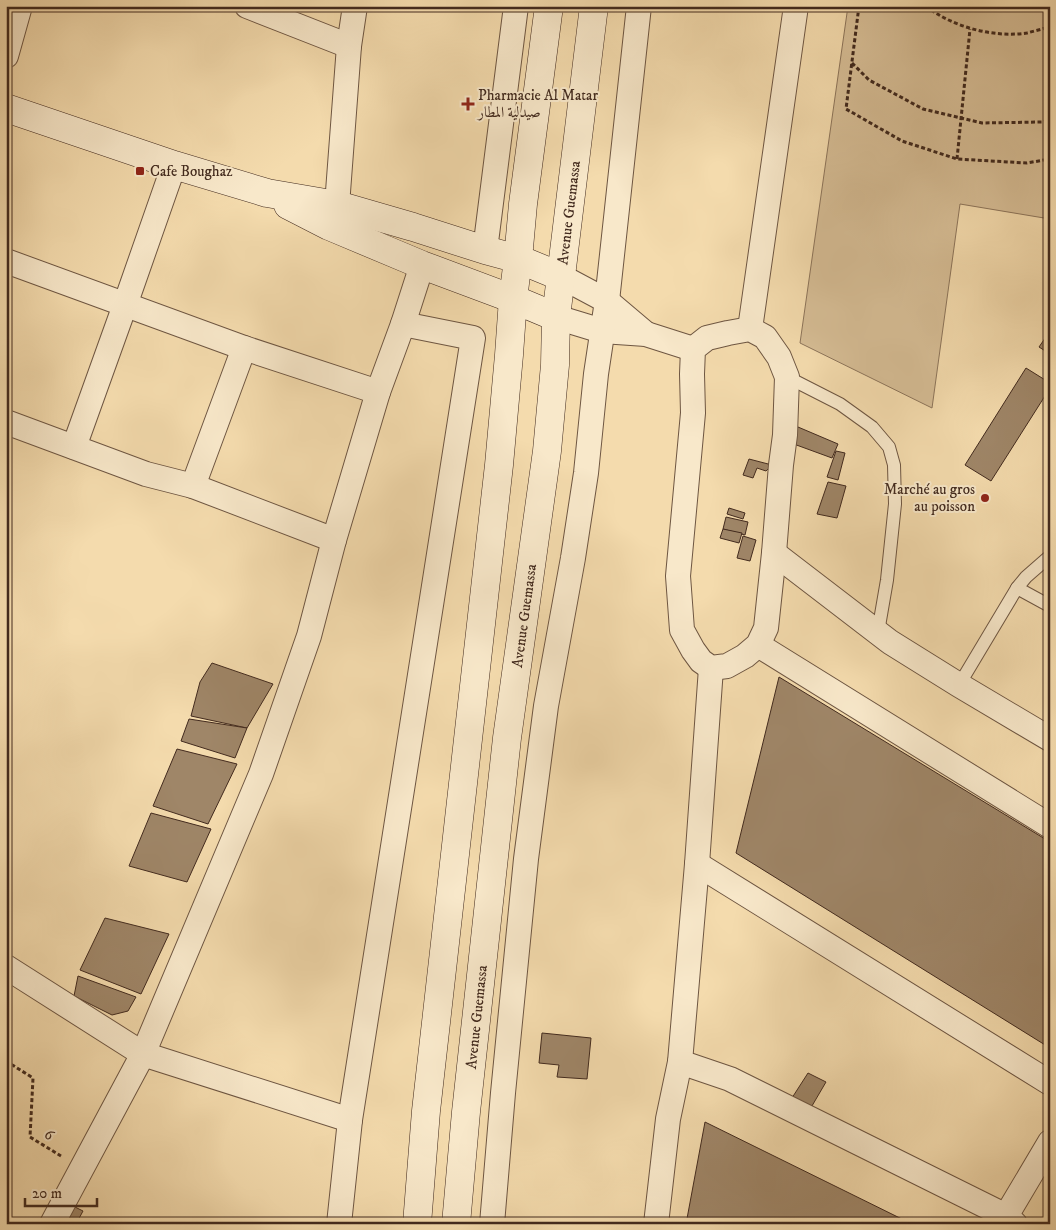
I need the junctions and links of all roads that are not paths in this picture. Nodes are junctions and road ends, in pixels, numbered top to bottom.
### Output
1 (20, 6) edge
2 (247, 6) edge
3 (355, 6) edge
4 (516, 6) edge
5 (549, 6) edge
6 (594, 6) edge
7 (639, 6) edge
8 (796, 6) edge
9 (349, 46) junction
10 (6, 56) edge
11 (6, 108) edge
12 (174, 165) junction
13 (267, 193) junction
14 (337, 205) junction
15 (485, 250) junction
16 (518, 259) junction
17 (6, 261) edge
18 (422, 265) junction
19 (562, 276) junction
20 (513, 299) junction
21 (607, 300) junction
22 (125, 305) junction
23 (556, 317) junction
24 (404, 324) junction
25 (750, 328) junction
26 (602, 331) junction
27 (646, 334) junction
28 (244, 348) junction
29 (693, 349) junction
30 (787, 377) junction
31 (378, 392) junction
32 (6, 422) edge
33 (74, 447) junction
34 (193, 486) junction
35 (334, 540) junction
36 (774, 553) junction
37 (1050, 556) edge
38 (1017, 588) junction
39 (1050, 606) edge
40 (878, 632) junction
41 (758, 646) junction
42 (711, 668) junction
43 (959, 685) junction
44 (1050, 739) edge
45 (1050, 826) edge
46 (697, 864) junction
47 (6, 967) edge
48 (144, 1054) junction
49 (680, 1062) junction
50 (1050, 1083) edge
51 (350, 1120) junction
52 (1050, 1142) edge
53 (1010, 1220) edge
54 (52, 1224) edge
55 (339, 1224) edge
56 (417, 1224) edge
57 (456, 1224) edge
58 (492, 1224) edge
59 (656, 1224) edge

1 - 10 street
2 - 9 street
3 - 9 street
4 - 15 street
5 - 16 main road
6 - 19 main road, Avenue Guemassa
7 - 21 street
8 - 25 street
9 - 14 street
11 - 12 main road
12 - 13 main road
12 - 22 street
13 - 14 main road
13 - 18 main road
14 - 15 main road
15 - 16 main road
16 - 19 main road
16 - 20 main road
17 - 22 street
18 - 20 main road
18 - 24 street
19 - 21 street
19 - 23 main road, Avenue Guemassa
20 - 23 main road
20 - 56 main road
21 - 26 street
21 - 27 street
22 - 28 street
22 - 33 street
23 - 26 street
23 - 57 main road, Avenue Guemassa
24 - 31 street
24 - 51 street
25 - 29 street
25 - 30 street
26 - 27 street
26 - 58 street
27 - 29 street
28 - 31 street
28 - 34 street
29 - 42 street
30 - 36 street
30 - 40 lane
31 - 35 street
32 - 33 street
33 - 34 street
34 - 35 street
35 - 48 street
36 - 40 street
36 - 41 street
37 - 38 lane
38 - 39 lane
38 - 43 lane
40 - 43 street
41 - 42 street
41 - 45 street
42 - 46 street
43 - 44 street
46 - 49 street
46 - 50 street
47 - 48 street
48 - 51 street
48 - 54 street
49 - 53 street
49 - 59 street
51 - 55 street
52 - 53 street

